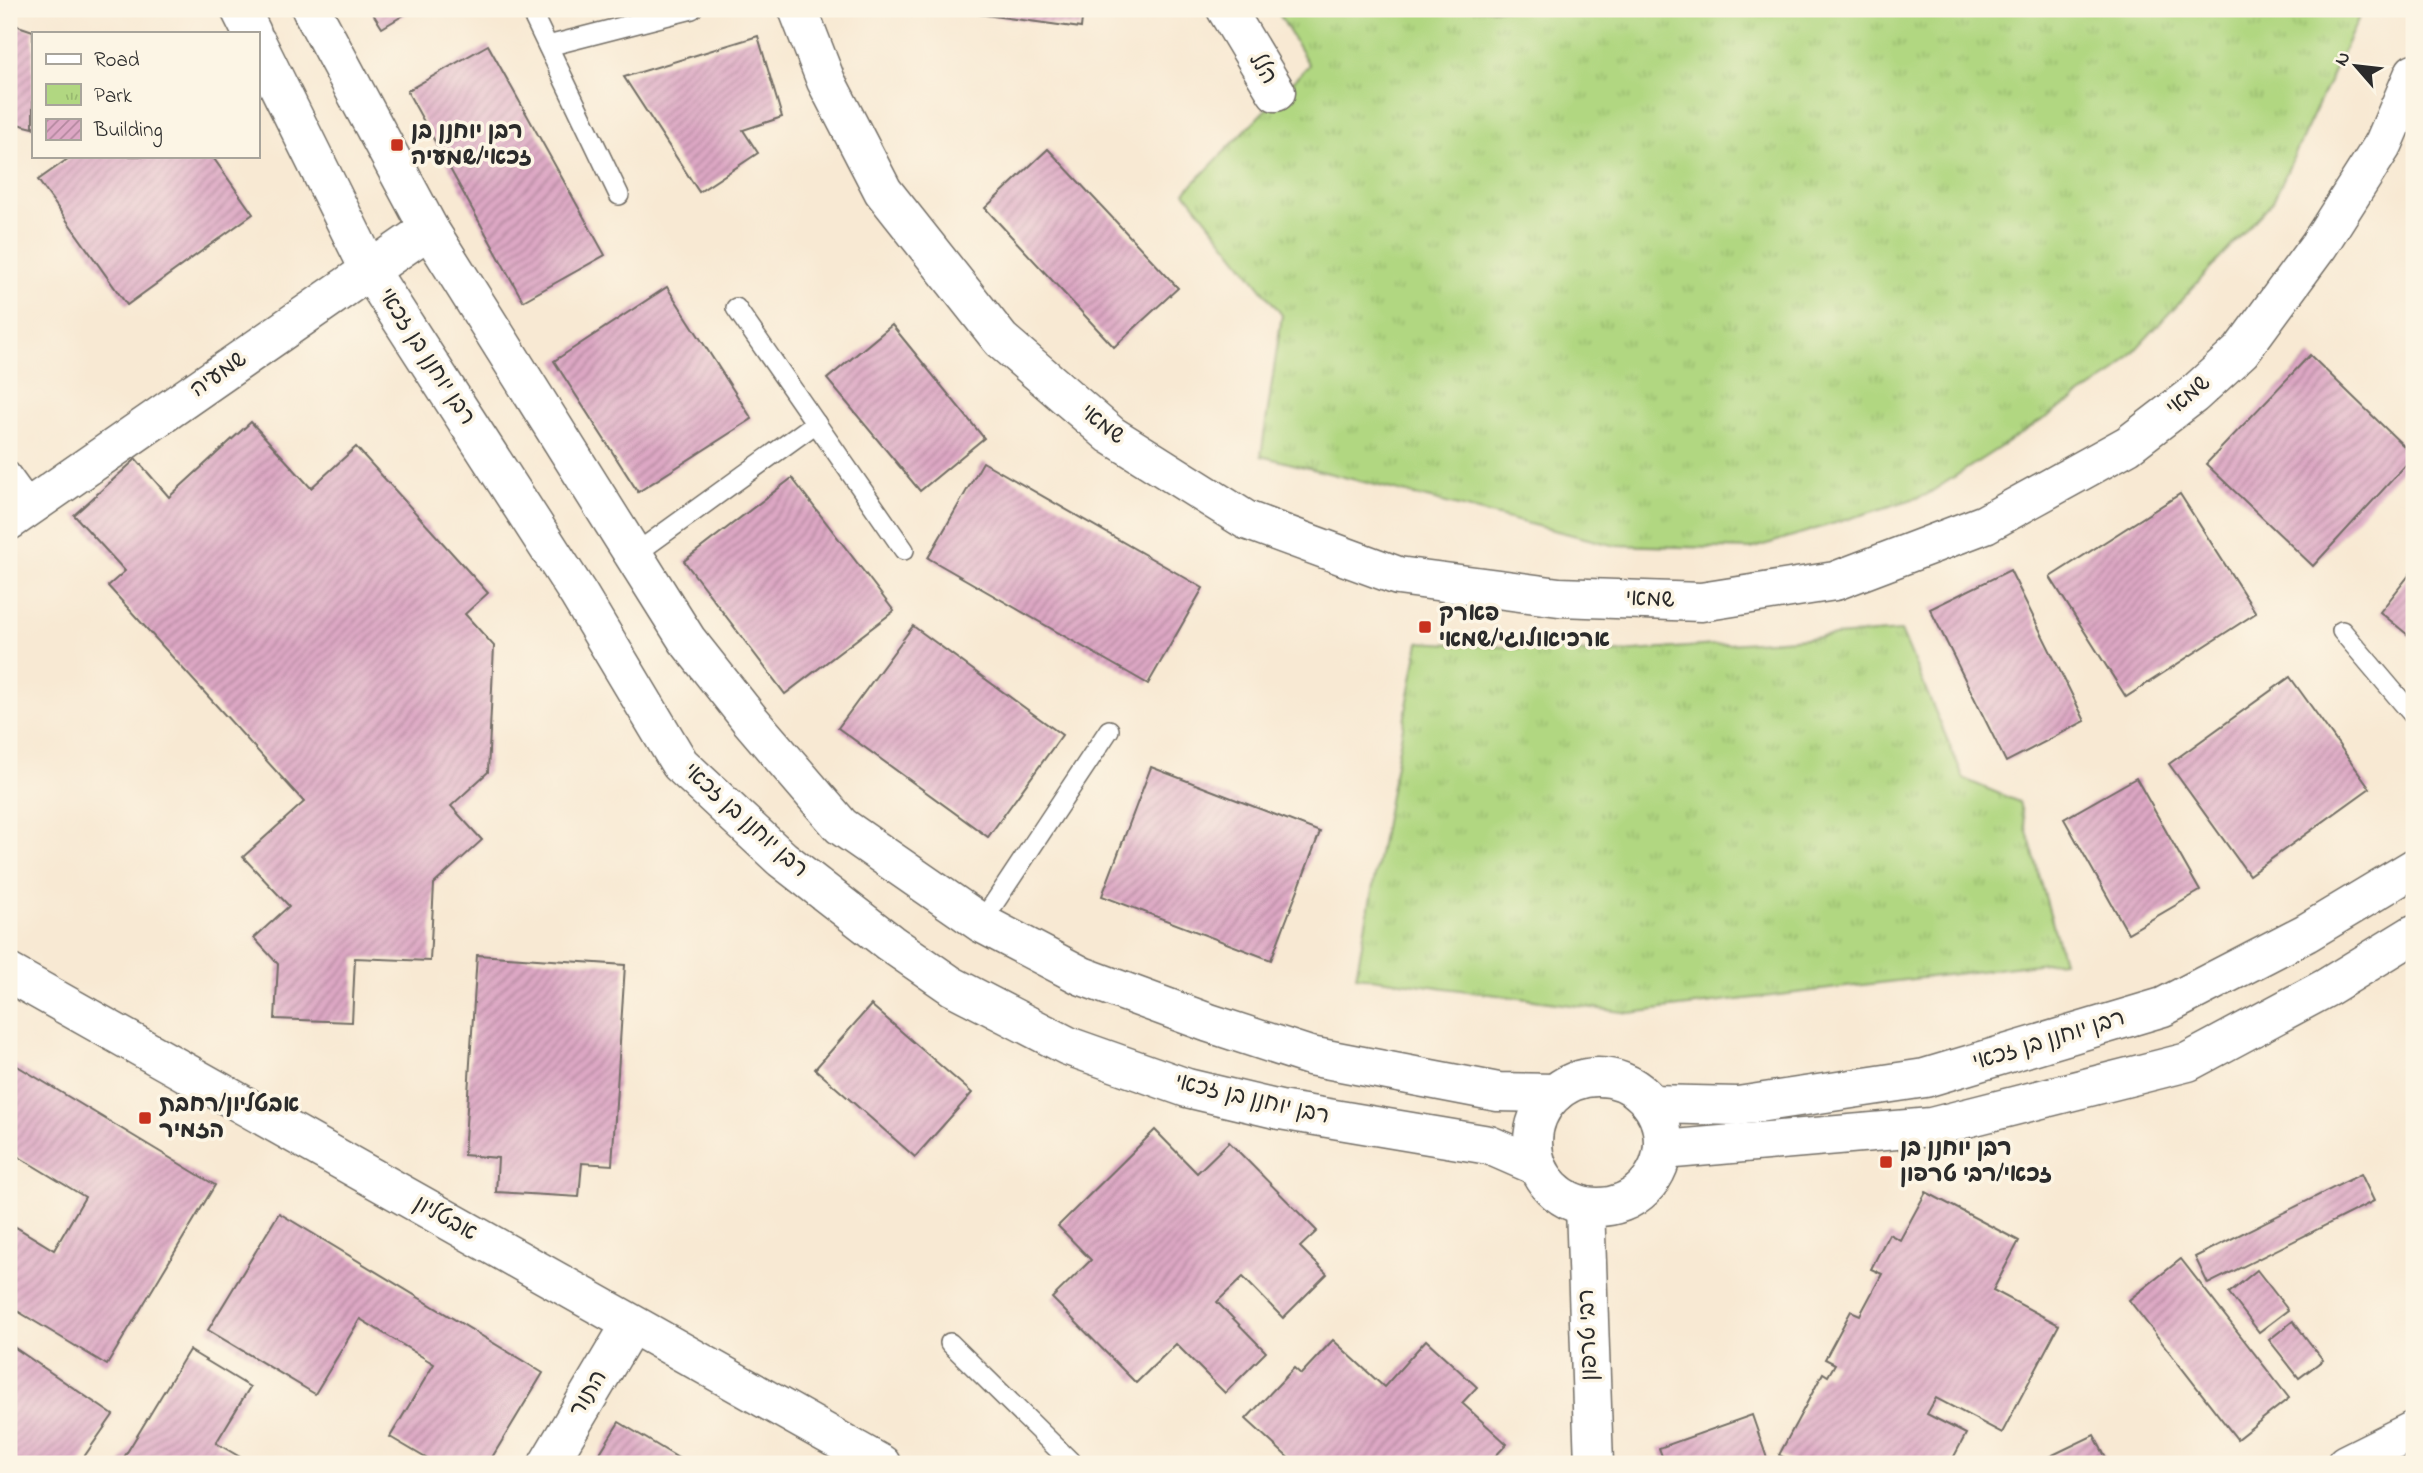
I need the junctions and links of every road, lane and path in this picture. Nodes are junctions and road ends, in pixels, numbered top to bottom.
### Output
1 (240, 9) edge
2 (311, 9) edge
3 (530, 9) edge
4 (692, 9) edge
5 (798, 9) edge
6 (1226, 9) edge
7 (252, 32) edge
8 (548, 46) junction
9 (259, 47) edge
10 (2414, 73) edge
11 (1276, 92) dead end
12 (620, 195) dead end
13 (429, 229) junction
14 (370, 271) junction
15 (736, 307) dead end
16 (816, 423) junction
17 (9, 471) edge
18 (21, 512) edge
19 (904, 550) dead end
20 (635, 554) junction
21 (2342, 631) dead end
22 (2414, 716) edge
23 (1109, 730) dead end
24 (2414, 868) edge
25 (981, 923) junction
26 (2414, 934) edge
27 (9, 973) edge
28 (1555, 1093) junction
29 (1651, 1104) junction
30 (1663, 1150) junction
31 (1537, 1166) junction
32 (1585, 1206) junction
33 (631, 1324) junction
34 (950, 1343) dead end
35 (2414, 1430) edge
36 (2369, 1459) edge
37 (548, 1464) edge
38 (881, 1464) edge
39 (1073, 1464) edge
40 (1594, 1464) edge

1 - 7 street
2 - 13 street
3 - 8 lane
4 - 8 lane
5 - 10 street, שמאי
6 - 11 street, הלל
8 - 12 lane
9 - 14 street, רבן יוחנן בן זכאי
13 - 14 street, שמעיה
13 - 20 street
14 - 18 street, שמעיה
14 - 31 street, רבן יוחנן בן זכאי
15 - 16 lane
16 - 19 lane
16 - 20 lane
17 - 18 lane
20 - 25 street
21 - 22 lane
23 - 25 lane
24 - 29 street, רבן יוחנן בן זכאי
25 - 28 street
26 - 30 street
27 - 33 street, אבטליון
28 - 29 street
28 - 31 street
29 - 30 street
30 - 32 street
31 - 32 street
32 - 40 street, רבי טרפון
33 - 37 street, התור
33 - 38 street, אבטליון
34 - 39 lane
35 - 36 street

